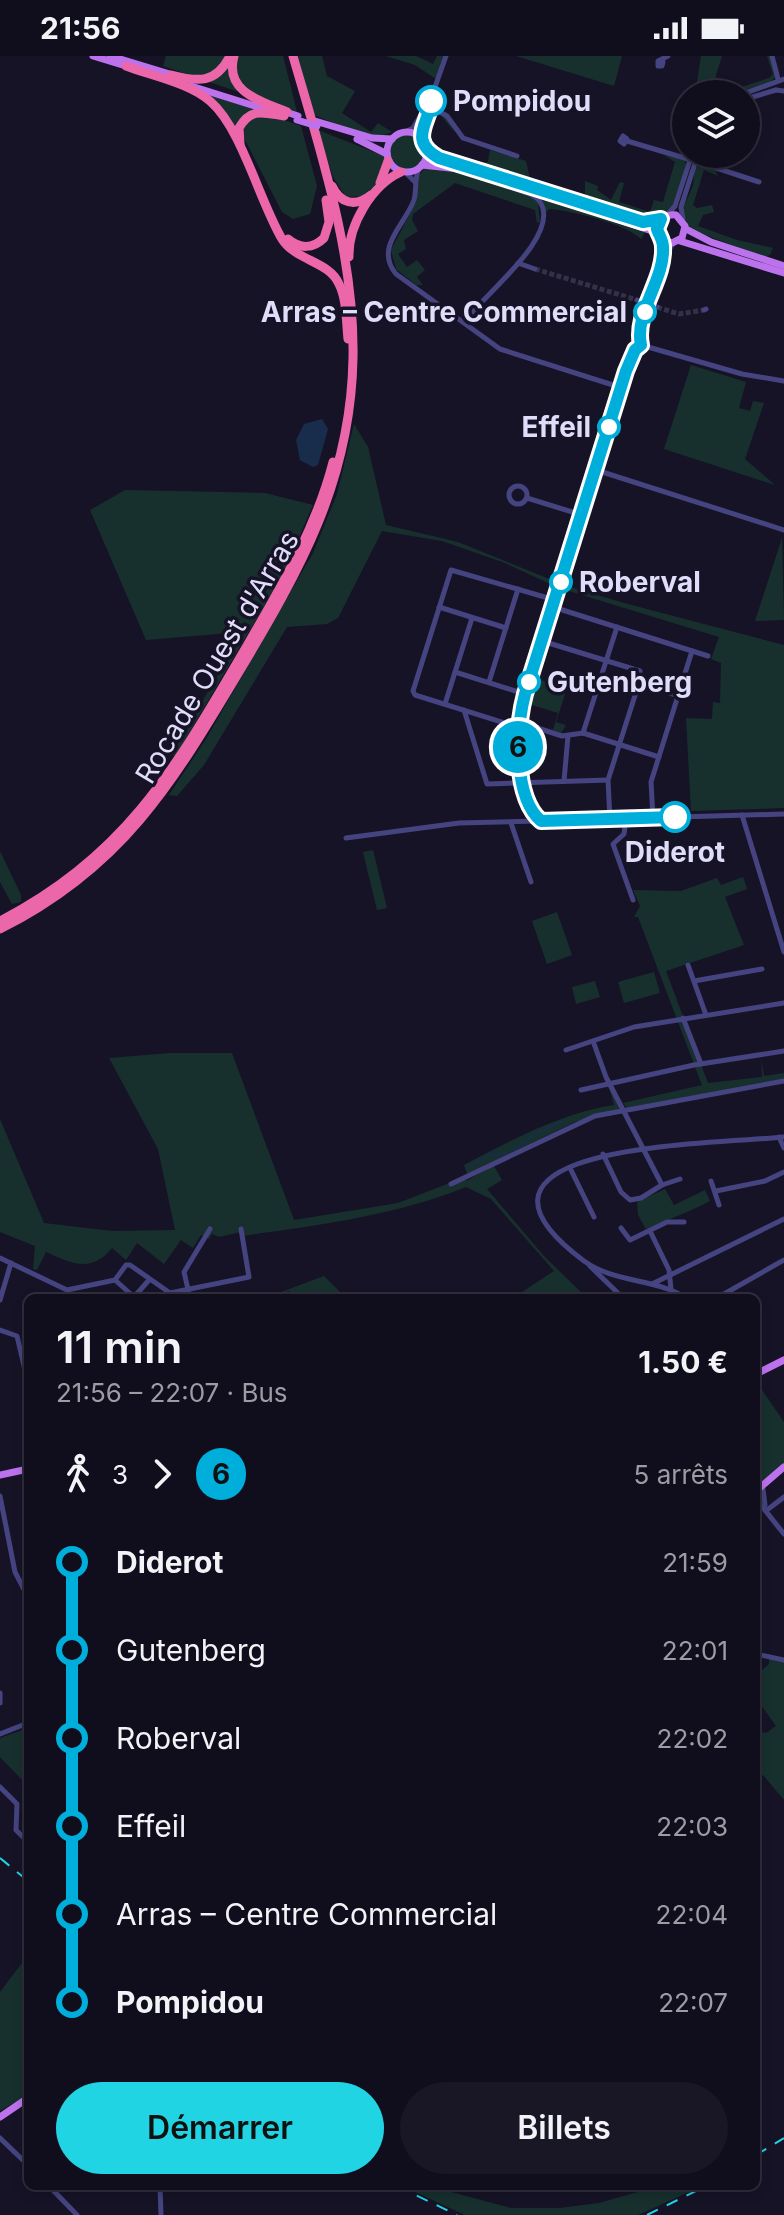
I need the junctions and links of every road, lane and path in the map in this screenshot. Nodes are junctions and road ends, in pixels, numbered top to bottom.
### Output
1 (93, 56) edge
2 (110, 56) edge
3 (232, 56) edge
4 (446, 56) edge
5 (772, 56) edge
6 (290, 58) edge
7 (126, 66) junction
8 (171, 75) junction
9 (780, 87) edge
10 (760, 91) edge
11 (760, 94) edge
12 (428, 107) junction
13 (292, 116) junction
14 (316, 124) junction
15 (405, 132) junction
16 (392, 139) junction
17 (423, 140) junction
18 (316, 141) junction
19 (627, 141) dead end
20 (427, 149) junction
21 (672, 153) edge
22 (517, 156) dead end
23 (388, 158) junction
24 (421, 167) junction
25 (690, 168) edge
26 (691, 168) edge
27 (719, 168) edge
28 (404, 172) junction
29 (502, 182) junction
30 (759, 182) dead end
31 (415, 183) junction
32 (323, 185) junction
33 (664, 217) junction
34 (684, 225) junction
35 (660, 236) junction
36 (676, 242) junction
37 (662, 261) junction
38 (518, 263) junction
39 (784, 266) edge
40 (535, 269) tunnel mouth
41 (784, 273) edge
42 (637, 300) tunnel mouth
43 (648, 303) junction
44 (657, 307) tunnel mouth
45 (353, 314) junction
46 (464, 322) junction
47 (348, 339) junction
48 (641, 345) junction
49 (784, 381) edge
50 (619, 383) junction
51 (596, 470) junction
52 (527, 498) dead end
53 (582, 515) junction
54 (784, 530) edge
55 (518, 589) junction
56 (554, 604) junction
57 (439, 607) junction
58 (472, 618) junction
59 (617, 627) junction
60 (506, 628) junction
61 (542, 641) junction
62 (692, 651) junction
63 (708, 656) dead end
64 (606, 661) junction
65 (455, 672) junction
66 (489, 682) junction
67 (639, 683) junction
68 (525, 694) junction
69 (678, 696) junction
70 (445, 704) junction
71 (464, 710) junction
72 (519, 725) junction
73 (583, 733) junction
74 (568, 736) junction
75 (620, 745) junction
76 (659, 757) junction
77 (608, 780) junction
78 (564, 781) junction
79 (523, 783) junction
80 (784, 814) edge
81 (742, 815) junction
82 (653, 818) junction
83 (626, 819) junction
84 (538, 820) junction
85 (610, 820) junction
86 (511, 822) junction
87 (346, 838) dead end
88 (531, 882) dead end
89 (633, 900) dead end
90 (0, 921) edge
91 (0, 929) edge
92 (784, 952) edge
93 (688, 965) dead end
94 (762, 969) dead end
95 (694, 981) junction
96 (784, 1003) edge
97 (706, 1015) junction
98 (683, 1018) junction
99 (593, 1041) junction
100 (566, 1050) dead end
101 (784, 1051) edge
102 (701, 1064) junction
103 (784, 1081) edge
104 (611, 1085) junction
105 (581, 1090) dead end
106 (625, 1111) junction
107 (781, 1137) edge
108 (784, 1148) edge
109 (644, 1150) junction
110 (603, 1154) junction
111 (570, 1168) junction
112 (784, 1172) edge
113 (680, 1179) dead end
114 (711, 1181) dead end
115 (451, 1184) dead end
116 (661, 1186) junction
117 (716, 1191) junction
118 (719, 1205) dead end
119 (594, 1217) dead end
120 (784, 1219) edge
121 (684, 1222) dead end
122 (621, 1228) dead end
123 (210, 1229) dead end
124 (241, 1229) dead end
125 (650, 1231) junction
126 (0, 1258) edge
127 (784, 1260) edge
128 (11, 1263) junction
129 (590, 1265) junction
130 (670, 1275) junction
131 (616, 1276) junction
132 (115, 1280) junction
133 (149, 1280) junction
134 (651, 1285) junction
135 (612, 1289) junction
136 (671, 1289) junction
137 (186, 1290) junction
138 (131, 1294) edge
139 (137, 1294) edge
140 (188, 1294) edge
141 (618, 1294) edge
142 (679, 1294) edge
143 (724, 1294) edge
144 (0, 1300) edge
145 (0, 1330) edge
146 (24, 1357) edge
147 (784, 1360) edge
148 (760, 1372) edge
149 (24, 1470) edge
150 (784, 1470) edge
151 (0, 1475) edge
152 (760, 1490) edge
153 (0, 1496) edge
154 (760, 1496) edge
155 (760, 1496) edge
156 (784, 1497) edge
157 (766, 1508) junction
158 (784, 1534) edge
159 (24, 1589) edge
160 (760, 1655) edge
161 (784, 1660) edge
162 (0, 1693) edge
163 (0, 1703) edge
164 (24, 1725) edge
165 (0, 1734) edge
166 (0, 1787) edge
167 (24, 1838) edge
168 (24, 2101) edge
169 (10, 2112) junction
170 (0, 2117) edge
171 (0, 2124) edge
172 (0, 2138) edge
173 (24, 2161) edge
174 (53, 2190) edge
175 (160, 2190) edge
176 (77, 2215) edge
177 (161, 2215) edge

1 - 7 main road
2 - 8 main road
3 - 8 highway
3 - 13 highway
4 - 12 street
5 - 9 street
6 - 18 highway, Rocade Ouest d'Arras
6 - 32 highway, Rocade Ouest d'Arras
7 - 13 main road
7 - 47 highway
8 - 13 main road
9 - 10 street
9 - 11 street
12 - 15 street
12 - 17 street
12 - 22 street
13 - 14 main road, bridge
13 - 32 highway
14 - 16 main road
14 - 23 main road
15 - 16 main road
15 - 17 main road
16 - 23 main road
17 - 20 main road
18 - 23 highway
18 - 45 highway, Rocade Ouest d'Arras
19 - 21 street
20 - 24 main road
20 - 33 main road
23 - 28 main road
24 - 28 main road
24 - 29 main road
24 - 31 street
25 - 33 street
26 - 34 street
27 - 30 street
28 - 31 street
28 - 45 highway
29 - 35 main road
29 - 38 street
31 - 46 street
32 - 47 highway, Rocade Ouest d'Arras
33 - 34 main road
33 - 35 main road
34 - 36 main road
34 - 39 main road
35 - 36 main road
35 - 37 street
36 - 37 street
36 - 41 main road
37 - 43 street
38 - 40 street
38 - 46 street
42 - 43 street
43 - 44 street
43 - 48 street
45 - 91 highway, Rocade Ouest d'Arras
46 - 50 street
47 - 90 highway, Rocade Ouest d'Arras
48 - 49 street
48 - 50 street
50 - 51 street
51 - 53 street
51 - 54 street
52 - 53 street
53 - 56 street
55 - 56 street
55 - 57 street
55 - 60 street
56 - 59 street
56 - 61 street
57 - 58 street
57 - 70 street
58 - 60 street
58 - 65 street
59 - 62 street
59 - 64 street
60 - 66 street
61 - 64 street
61 - 68 street
62 - 63 street
62 - 69 street
64 - 67 street
64 - 73 street
65 - 66 street
65 - 70 street
66 - 68 street
67 - 69 street
67 - 75 street
68 - 72 street
69 - 76 street
70 - 71 street
71 - 72 street
71 - 79 street
72 - 74 street
72 - 79 street
73 - 74 street
73 - 75 street
74 - 78 street
75 - 76 street
75 - 77 street
76 - 82 street
77 - 78 street
77 - 85 street
78 - 79 street
79 - 84 street
80 - 81 street
81 - 82 street
81 - 92 street
82 - 83 street
83 - 85 street
83 - 89 street
84 - 85 street
84 - 86 street
86 - 87 street
86 - 88 street
93 - 95 street
94 - 95 street
95 - 97 street
96 - 97 street
97 - 98 street
98 - 99 street
98 - 102 street
99 - 100 street
99 - 104 street
101 - 102 street
102 - 104 street
103 - 106 street
104 - 105 street
104 - 106 street
106 - 109 street
106 - 115 street
107 - 108 street
107 - 109 street
109 - 110 street
109 - 116 street
110 - 111 street
110 - 116 street
111 - 119 street
111 - 129 street
112 - 117 street
113 - 116 street
114 - 117 street
117 - 118 street
120 - 130 street
121 - 125 street
122 - 125 street
123 - 137 street
124 - 137 street
125 - 130 street
126 - 128 street
127 - 143 street
128 - 132 street
128 - 144 street
129 - 131 street
129 - 135 street
130 - 134 street
130 - 136 street
131 - 134 street
131 - 135 street
132 - 133 street
132 - 138 street
133 - 137 street
133 - 139 street
134 - 136 street
135 - 141 street
136 - 142 street
137 - 140 street
145 - 146 street
147 - 148 main road
149 - 151 main road
150 - 152 main road
153 - 159 street
154 - 157 street
155 - 157 street
156 - 157 street
157 - 158 street
160 - 161 street
162 - 163 street
164 - 165 street
166 - 167 street
168 - 169 main road
169 - 170 main road
169 - 171 main road
172 - 173 street
174 - 176 street
175 - 177 street

